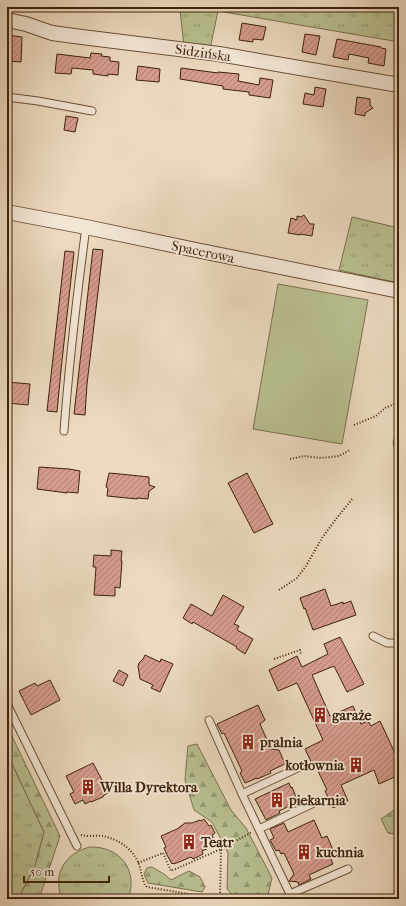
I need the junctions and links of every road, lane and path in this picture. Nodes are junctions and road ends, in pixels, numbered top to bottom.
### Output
1 (7, 20) edge
2 (399, 85) edge
3 (7, 97) edge
4 (92, 111) dead end
5 (7, 212) edge
6 (86, 227) junction
7 (399, 291) edge
8 (399, 402) edge
9 (354, 425) dead end
10 (64, 432) dead end
11 (350, 450) dead end
12 (290, 459) dead end
13 (353, 498) dead end
14 (279, 590) dead end
15 (374, 636) dead end
16 (399, 643) edge
17 (301, 655) dead end
18 (274, 659) dead end
19 (7, 704) edge
20 (209, 720) dead end
21 (302, 766) dead end
22 (242, 794) junction
23 (318, 801) dead end
24 (259, 829) junction
25 (112, 838) dead end
26 (77, 846) dead end
27 (222, 849) junction
28 (138, 863) junction
29 (348, 868) dead end
30 (150, 898) edge
31 (143, 899) edge
32 (220, 899) edge

1 - 2 street, Sidzińska
3 - 4 lane
5 - 6 street, Spacerowa
6 - 7 street, Spacerowa
6 - 10 lane
8 - 9 path
11 - 12 path
13 - 14 path
15 - 16 lane
17 - 18 path
19 - 26 lane
20 - 22 lane
21 - 22 lane
22 - 24 lane
23 - 24 lane
24 - 27 path
24 - 29 lane
25 - 28 path
27 - 28 path
27 - 32 path
28 - 32 path
30 - 31 path

